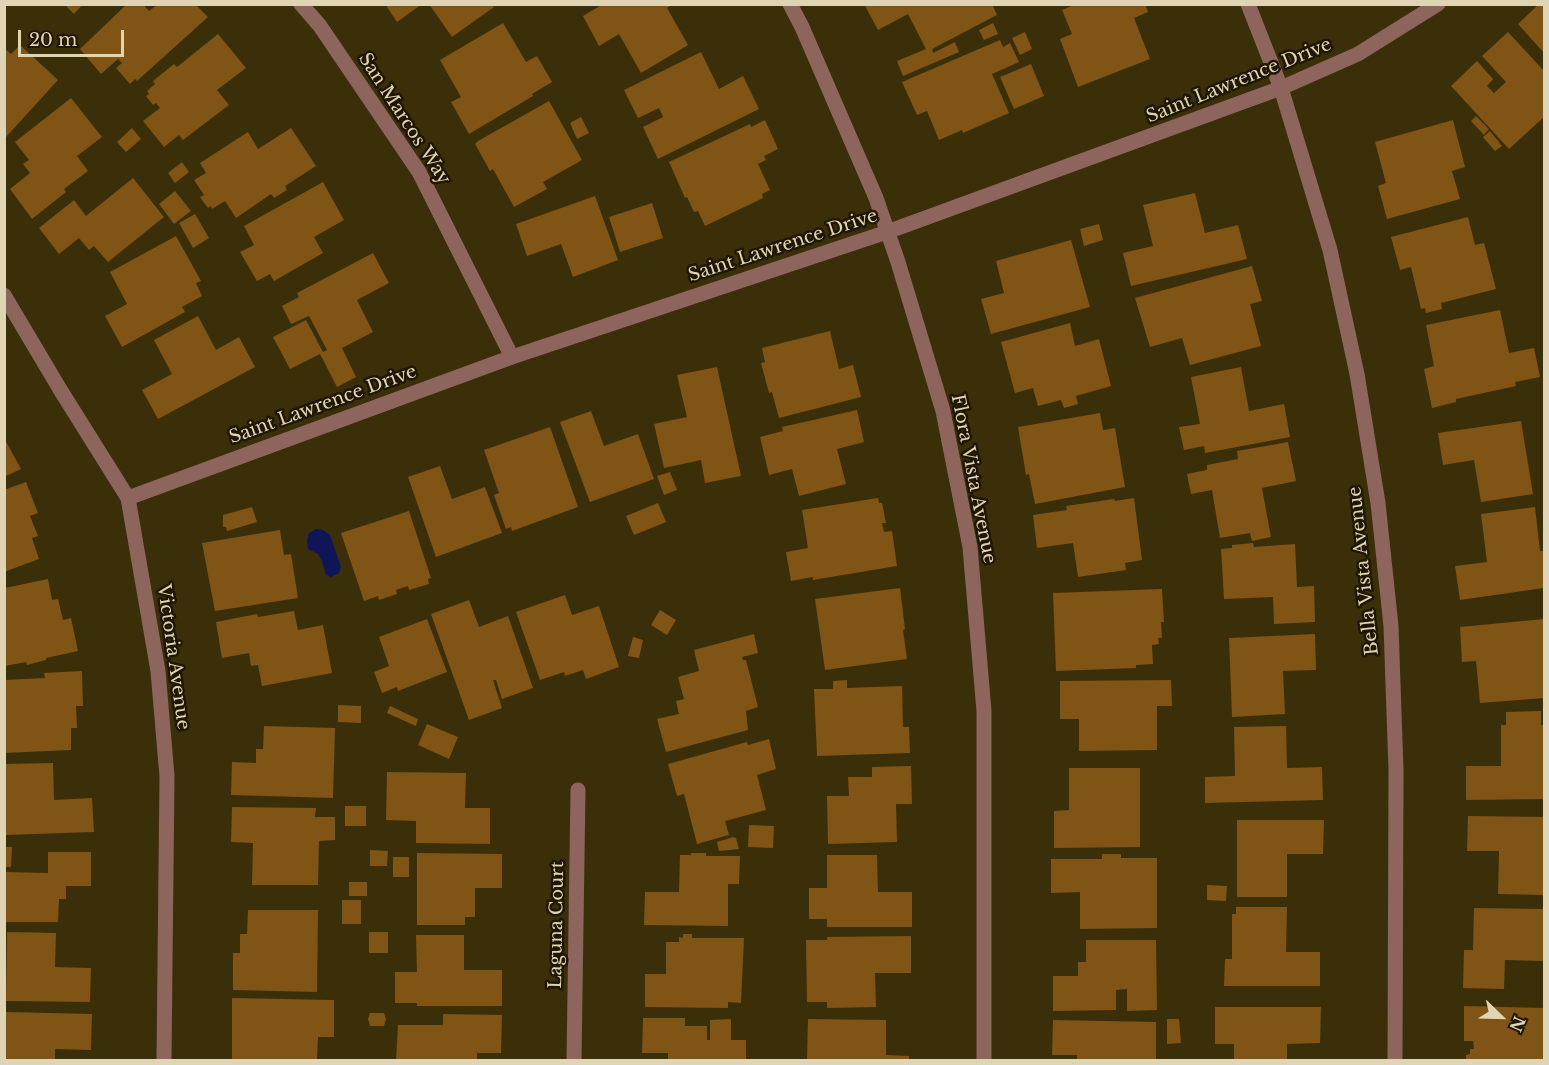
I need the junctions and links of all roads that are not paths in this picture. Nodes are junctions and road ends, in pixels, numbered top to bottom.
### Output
1 (301, 4) edge
2 (790, 4) edge
3 (1248, 4) edge
4 (1438, 4) edge
5 (1281, 88) junction
6 (887, 232) junction
7 (4, 295) edge
8 (512, 357) junction
9 (128, 498) junction
10 (578, 789) dead end
11 (164, 1060) edge
12 (574, 1060) edge
13 (984, 1060) edge
14 (1395, 1060) edge

1 - 8 street, San Marcos Way
2 - 6 street, Flora Vista Avenue
3 - 5 street, Bella Vista Avenue
4 - 5 street, Saint Lawrence Drive
5 - 6 street, Saint Lawrence Drive
5 - 14 street, Bella Vista Avenue
6 - 8 street, Saint Lawrence Drive
6 - 13 street, Flora Vista Avenue
7 - 9 street, Victoria Avenue
8 - 9 street, Saint Lawrence Drive
9 - 11 street, Victoria Avenue
10 - 12 street, Laguna Court

